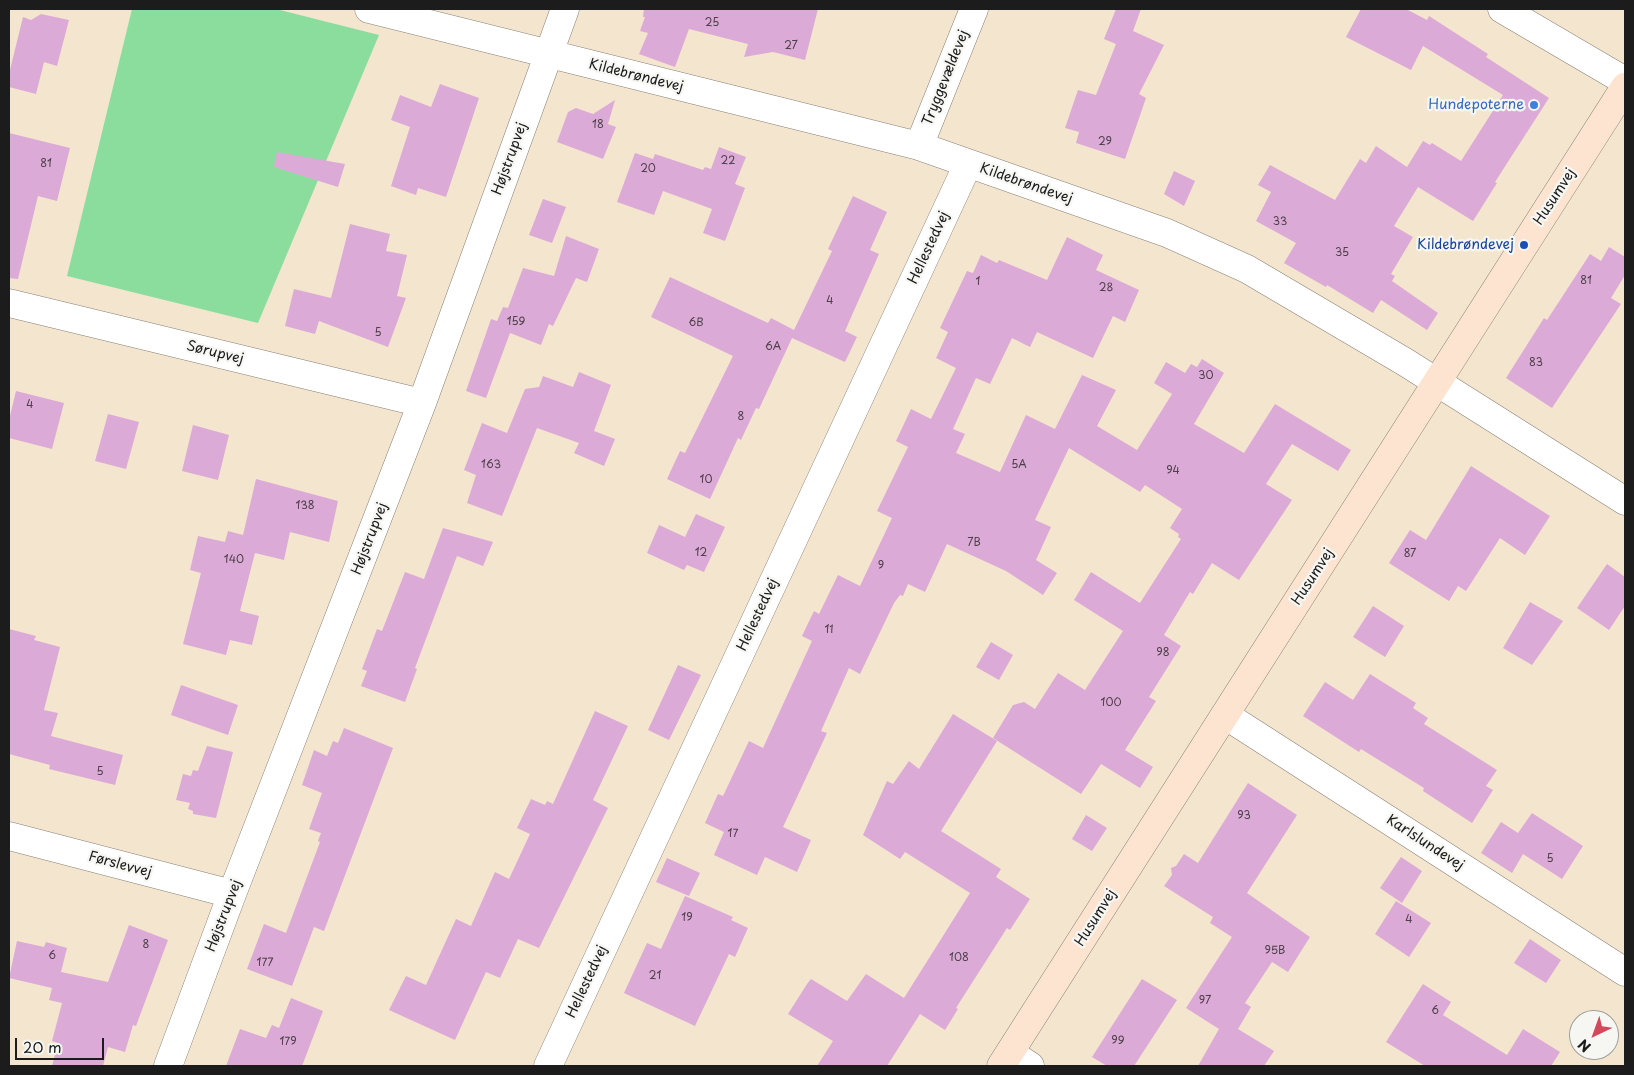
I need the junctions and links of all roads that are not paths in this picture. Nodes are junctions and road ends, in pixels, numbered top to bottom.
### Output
1 (369, 9) edge
2 (565, 9) edge
3 (974, 9) edge
4 (1502, 9) edge
5 (547, 54) junction
6 (1625, 81) edge
7 (1625, 87) edge
8 (919, 146) junction
9 (968, 164) junction
10 (9, 303) edge
11 (1437, 382) junction
12 (422, 403) junction
13 (1625, 501) edge
14 (1225, 714) junction
15 (9, 836) edge
16 (232, 894) junction
17 (1625, 972) edge
18 (1014, 1062) edge
19 (168, 1066) edge
20 (548, 1066) edge

1 - 5 street, Kildebrøndevej
2 - 5 street, Højstrupvej
3 - 8 street, Tryggevældevej
4 - 6 street
5 - 8 street, Kildebrøndevej
5 - 12 street, Højstrupvej
7 - 11 street, Husumvej
8 - 9 street, Kildebrøndevej
9 - 11 street, Kildebrøndevej
9 - 20 street, Hellestedvej
10 - 12 street, Sørupvej
11 - 13 street, Kildebrøndevej
11 - 14 street, Husumvej
12 - 16 street, Højstrupvej
14 - 17 street, Karlslundevej
14 - 18 street, Husumvej
15 - 16 street, Førslevvej
16 - 19 street, Højstrupvej

